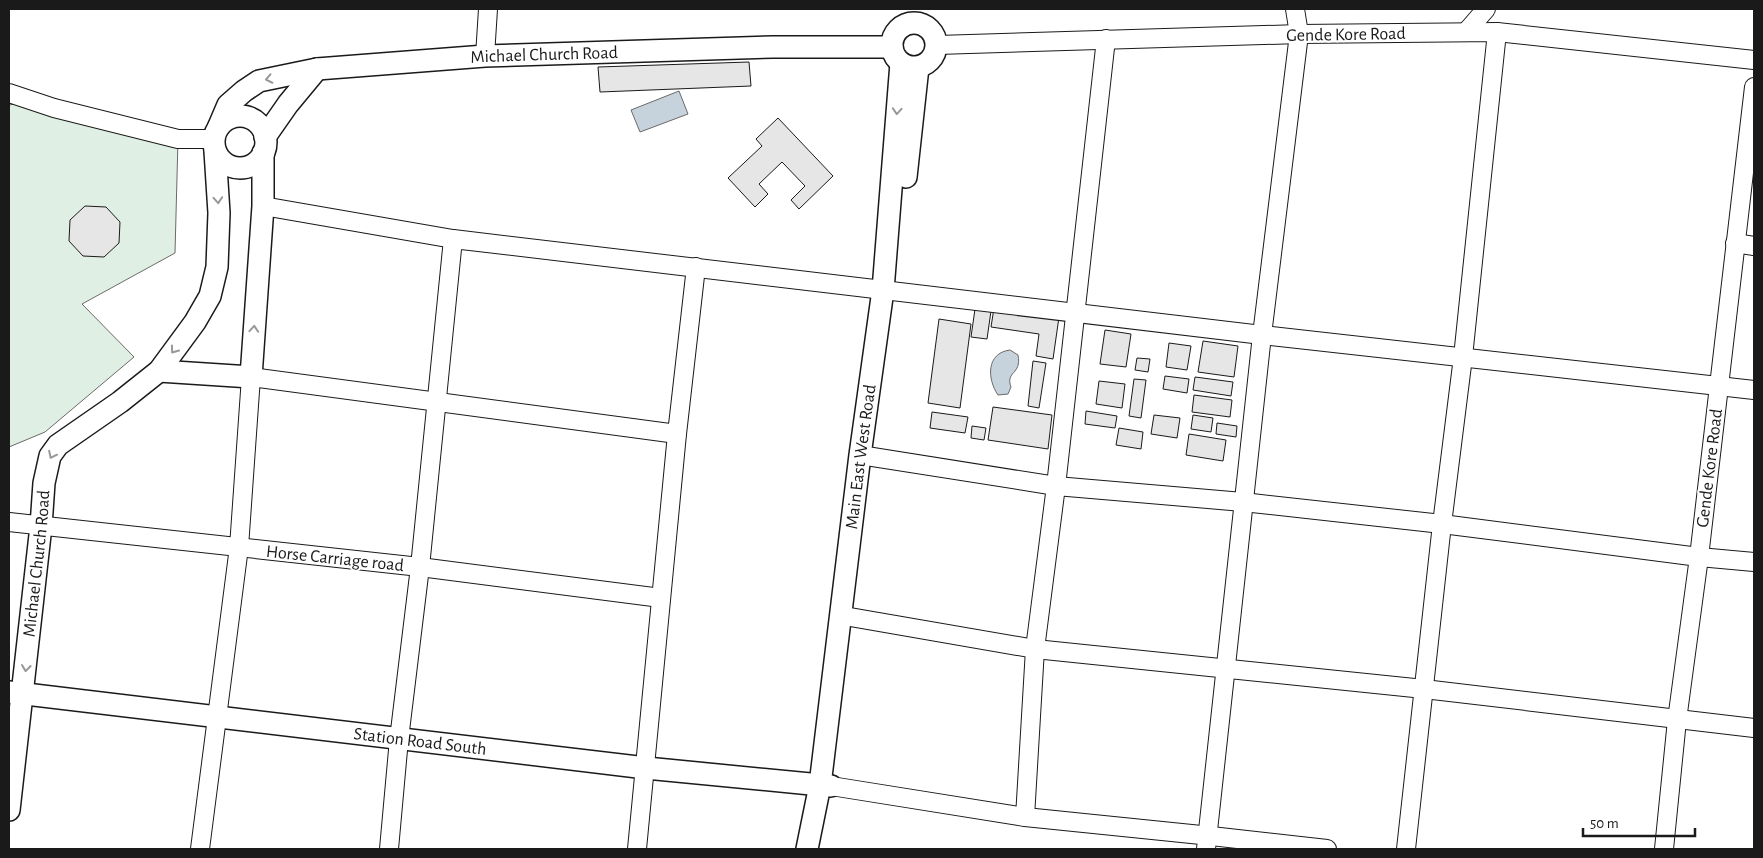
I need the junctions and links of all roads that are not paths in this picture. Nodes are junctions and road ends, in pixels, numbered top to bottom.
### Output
1 (488, 9) edge
2 (1296, 9) edge
3 (1486, 9) edge
4 (916, 17) edge
5 (1466, 32) junction
6 (1497, 32) junction
7 (1299, 34) junction
8 (1106, 39) junction
9 (937, 45) junction
10 (485, 56) junction
11 (903, 59) junction
12 (1754, 60) edge
13 (316, 69) junction
14 (1754, 88) edge
15 (9, 92) edge
16 (216, 139) junction
17 (264, 145) junction
18 (1749, 167) edge
19 (263, 206) junction
20 (452, 239) junction
21 (1735, 243) junction
22 (1754, 246) edge
23 (696, 267) junction
24 (888, 291) junction
25 (1075, 312) junction
26 (1262, 335) junction
27 (1463, 357) junction
28 (159, 371) junction
29 (251, 377) junction
30 (1718, 386) junction
31 (1754, 390) edge
32 (436, 401) junction
33 (677, 434) junction
34 (865, 456) junction
35 (1056, 486) junction
36 (1243, 502) junction
37 (9, 522) edge
38 (1442, 524) junction
39 (41, 526) junction
40 (239, 547) junction
41 (1699, 557) junction
42 (1754, 562) edge
43 (420, 568) junction
44 (661, 598) junction
45 (850, 617) junction
46 (1035, 649) junction
47 (1225, 668) junction
48 (1424, 688) junction
49 (16, 693) edge
50 (216, 718) junction
51 (1677, 720) junction
52 (1754, 728) edge
53 (399, 739) junction
54 (646, 768) junction
55 (826, 785) junction
56 (9, 810) edge
57 (1025, 817) junction
58 (1206, 842) edge
59 (200, 849) edge
60 (388, 849) edge
61 (637, 849) edge
62 (807, 849) edge
63 (822, 849) edge
64 (1327, 849) edge
65 (1406, 849) edge
66 (1664, 849) edge

1 - 10 street
2 - 7 street
3 - 5 street
4 - 9 main road
4 - 11 main road
5 - 6 street, Gende Kore Road
5 - 7 street, Gende Kore Road
6 - 12 street, Gende Kore Road
6 - 27 street
7 - 8 street, Gende Kore Road
7 - 26 street
8 - 9 street, Gende Kore Road
8 - 25 street
9 - 11 main road
10 - 11 main road, Michael Church Road
10 - 13 main road, Michael Church Road
11 - 24 main road, Main East West Road
13 -> 16 main road, Michael Church Road
13 - 17 main road
14 - 18 street, Gende Kore Road
15 - 16 street
16 - 17 main road
16 - 17 main road
16 -> 28 main road, Michael Church Road
17 - 19 main road
18 - 21 street, Gende Kore Road
19 - 20 street
29 -> 19 main road
20 - 23 street
20 - 32 street
21 - 22 street
21 - 30 street, Gende Kore Road
23 - 24 street
23 - 33 street
24 - 25 street
24 - 34 main road, Main East West Road
25 - 26 street
25 - 35 street
26 - 27 street
26 - 36 street
27 - 30 street
27 - 38 street
28 - 29 main road
28 -> 39 main road, Michael Church Road
29 - 32 street
29 - 40 street
30 - 31 street
30 - 41 street, Gende Kore Road
32 - 33 street
32 - 43 street
33 - 44 street
34 - 35 street
34 - 45 main road, Main East West Road
34 - 55 main road, Main East West Road
35 - 36 street
35 - 46 street
36 - 38 street
36 - 47 street
37 - 39 street, Horse Carriage road
38 - 41 street
38 - 48 street
39 - 40 street, Horse Carriage road
39 -> 49 main road, Michael Church Road
40 - 43 street, Horse Carriage road
40 - 50 street
41 - 42 street
41 - 51 street, Gende Kore Road
43 - 44 street, Horse Carriage road
43 - 53 street
44 - 54 street
45 - 46 street
45 - 55 main road, Main East West Road
46 - 47 street
46 - 57 street
47 - 48 street
47 - 58 street
48 - 51 street
48 - 65 street
49 - 50 main road, Station Road South
49 - 56 main road, Michael Church Road
50 - 53 main road, Station Road South
50 - 59 street
51 - 52 street
51 - 66 street, Gende Kore Road
53 - 54 main road, Station Road South
53 - 60 street
54 - 55 main road, Station Road South
54 - 61 street
55 - 57 street
55 - 62 main road, Main East West Road
55 - 63 main road, Main East West Road
57 - 58 street
58 - 64 street

